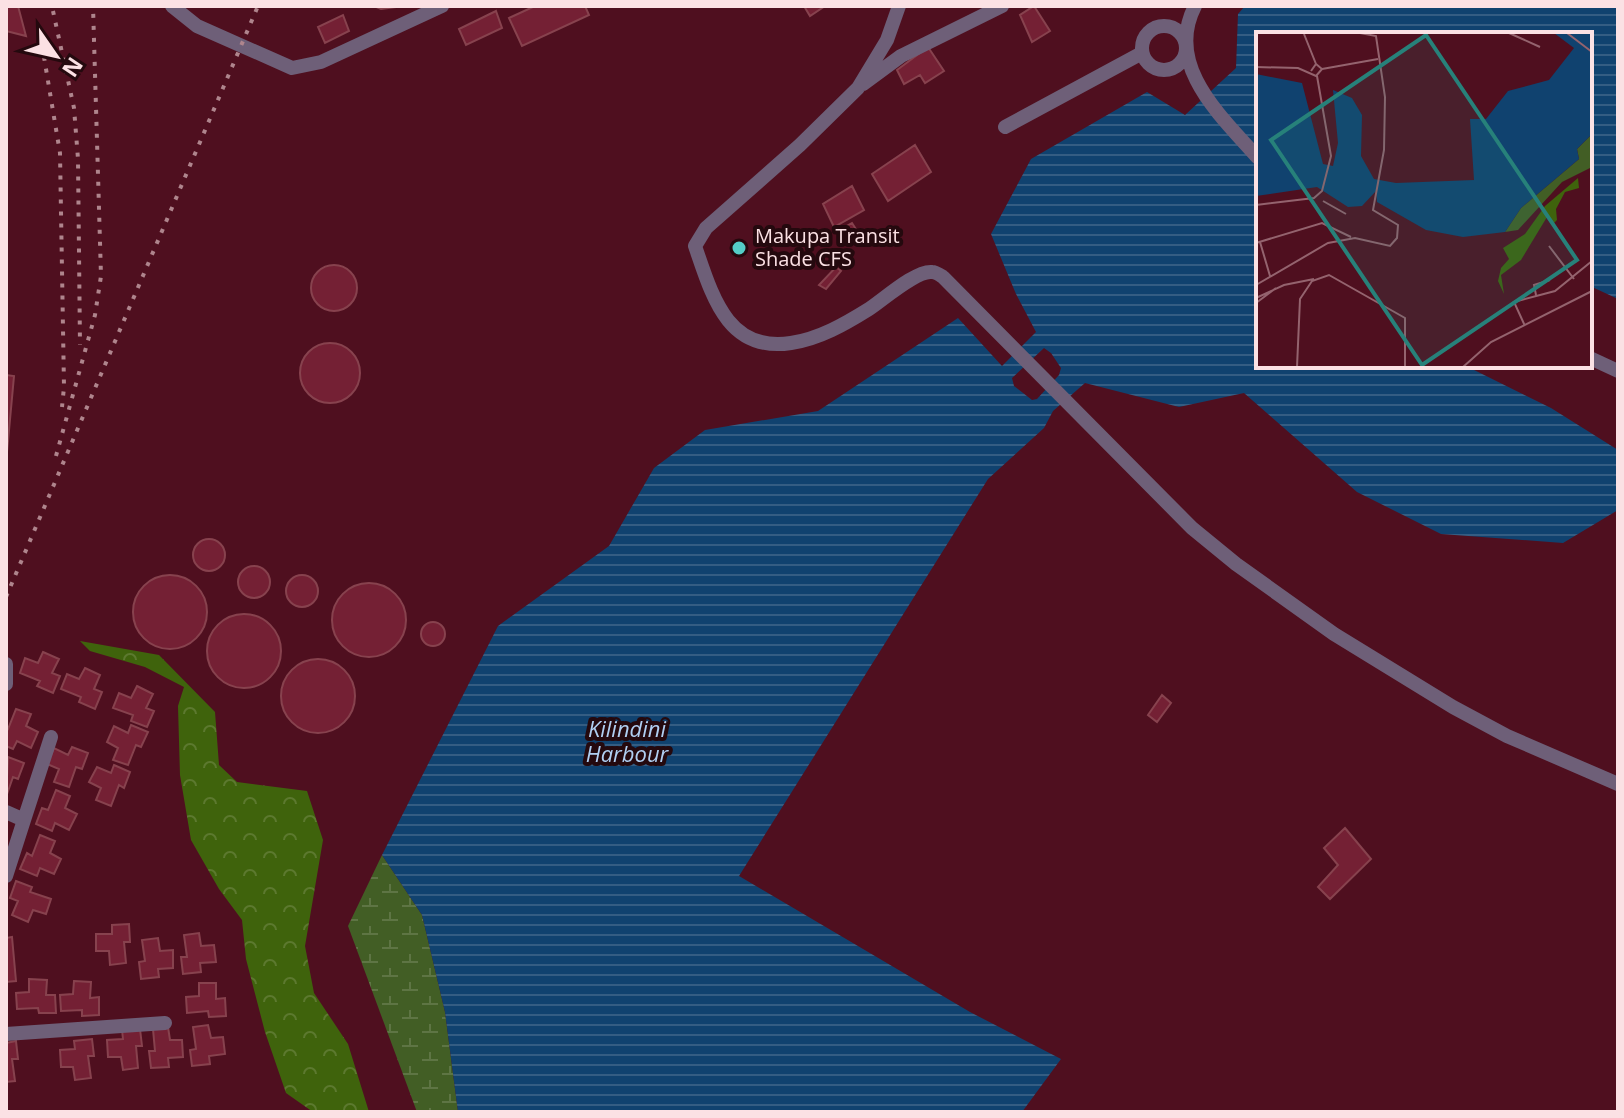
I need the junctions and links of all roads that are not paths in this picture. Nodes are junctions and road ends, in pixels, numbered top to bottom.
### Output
1 (172, 6) edge
2 (442, 6) edge
3 (899, 6) edge
4 (1002, 6) edge
5 (1195, 6) edge
6 (1186, 45) junction
7 (1142, 53) junction
8 (858, 88) junction
9 (1005, 127) dead end
10 (1256, 156) edge
11 (1592, 359) edge
12 (1618, 371) edge
13 (6, 664) edge
14 (6, 684) edge
15 (51, 737) dead end
16 (1618, 784) edge
17 (6, 812) edge
18 (24, 820) junction
19 (6, 876) edge
20 (165, 1023) dead end
21 (6, 1034) edge

1 - 2 street
3 - 8 street
4 - 8 street
5 - 6 street
6 - 7 street
6 - 7 street
6 - 10 street
7 - 9 street
8 - 16 street
11 - 12 street
13 - 14 street
15 - 18 street
17 - 18 street
18 - 19 street
20 - 21 street

